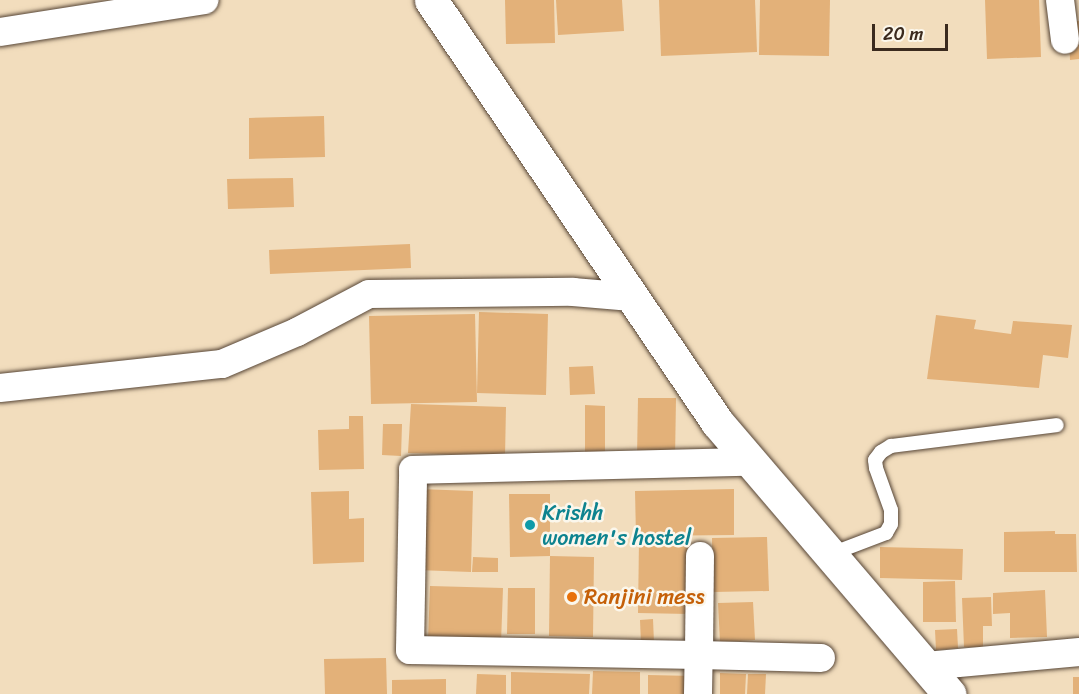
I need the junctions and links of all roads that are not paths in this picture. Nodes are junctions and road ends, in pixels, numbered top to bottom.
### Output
1 (205, 0) edge
2 (431, 0) edge
3 (1060, 0) edge
4 (0, 32) edge
5 (1065, 40) dead end
6 (632, 297) junction
7 (0, 388) edge
8 (1057, 424) dead end
9 (752, 462) junction
10 (831, 554) junction
11 (700, 556) dead end
12 (1079, 652) edge
13 (699, 655) junction
14 (821, 658) dead end
15 (926, 666) junction
16 (698, 694) edge
17 (949, 694) edge

1 - 4 street
2 - 6 street
3 - 5 street
6 - 7 street
6 - 9 street
8 - 10 lane
9 - 10 street
9 - 13 street
10 - 15 street
11 - 13 street
12 - 15 street
13 - 14 street
13 - 16 street
15 - 17 street

